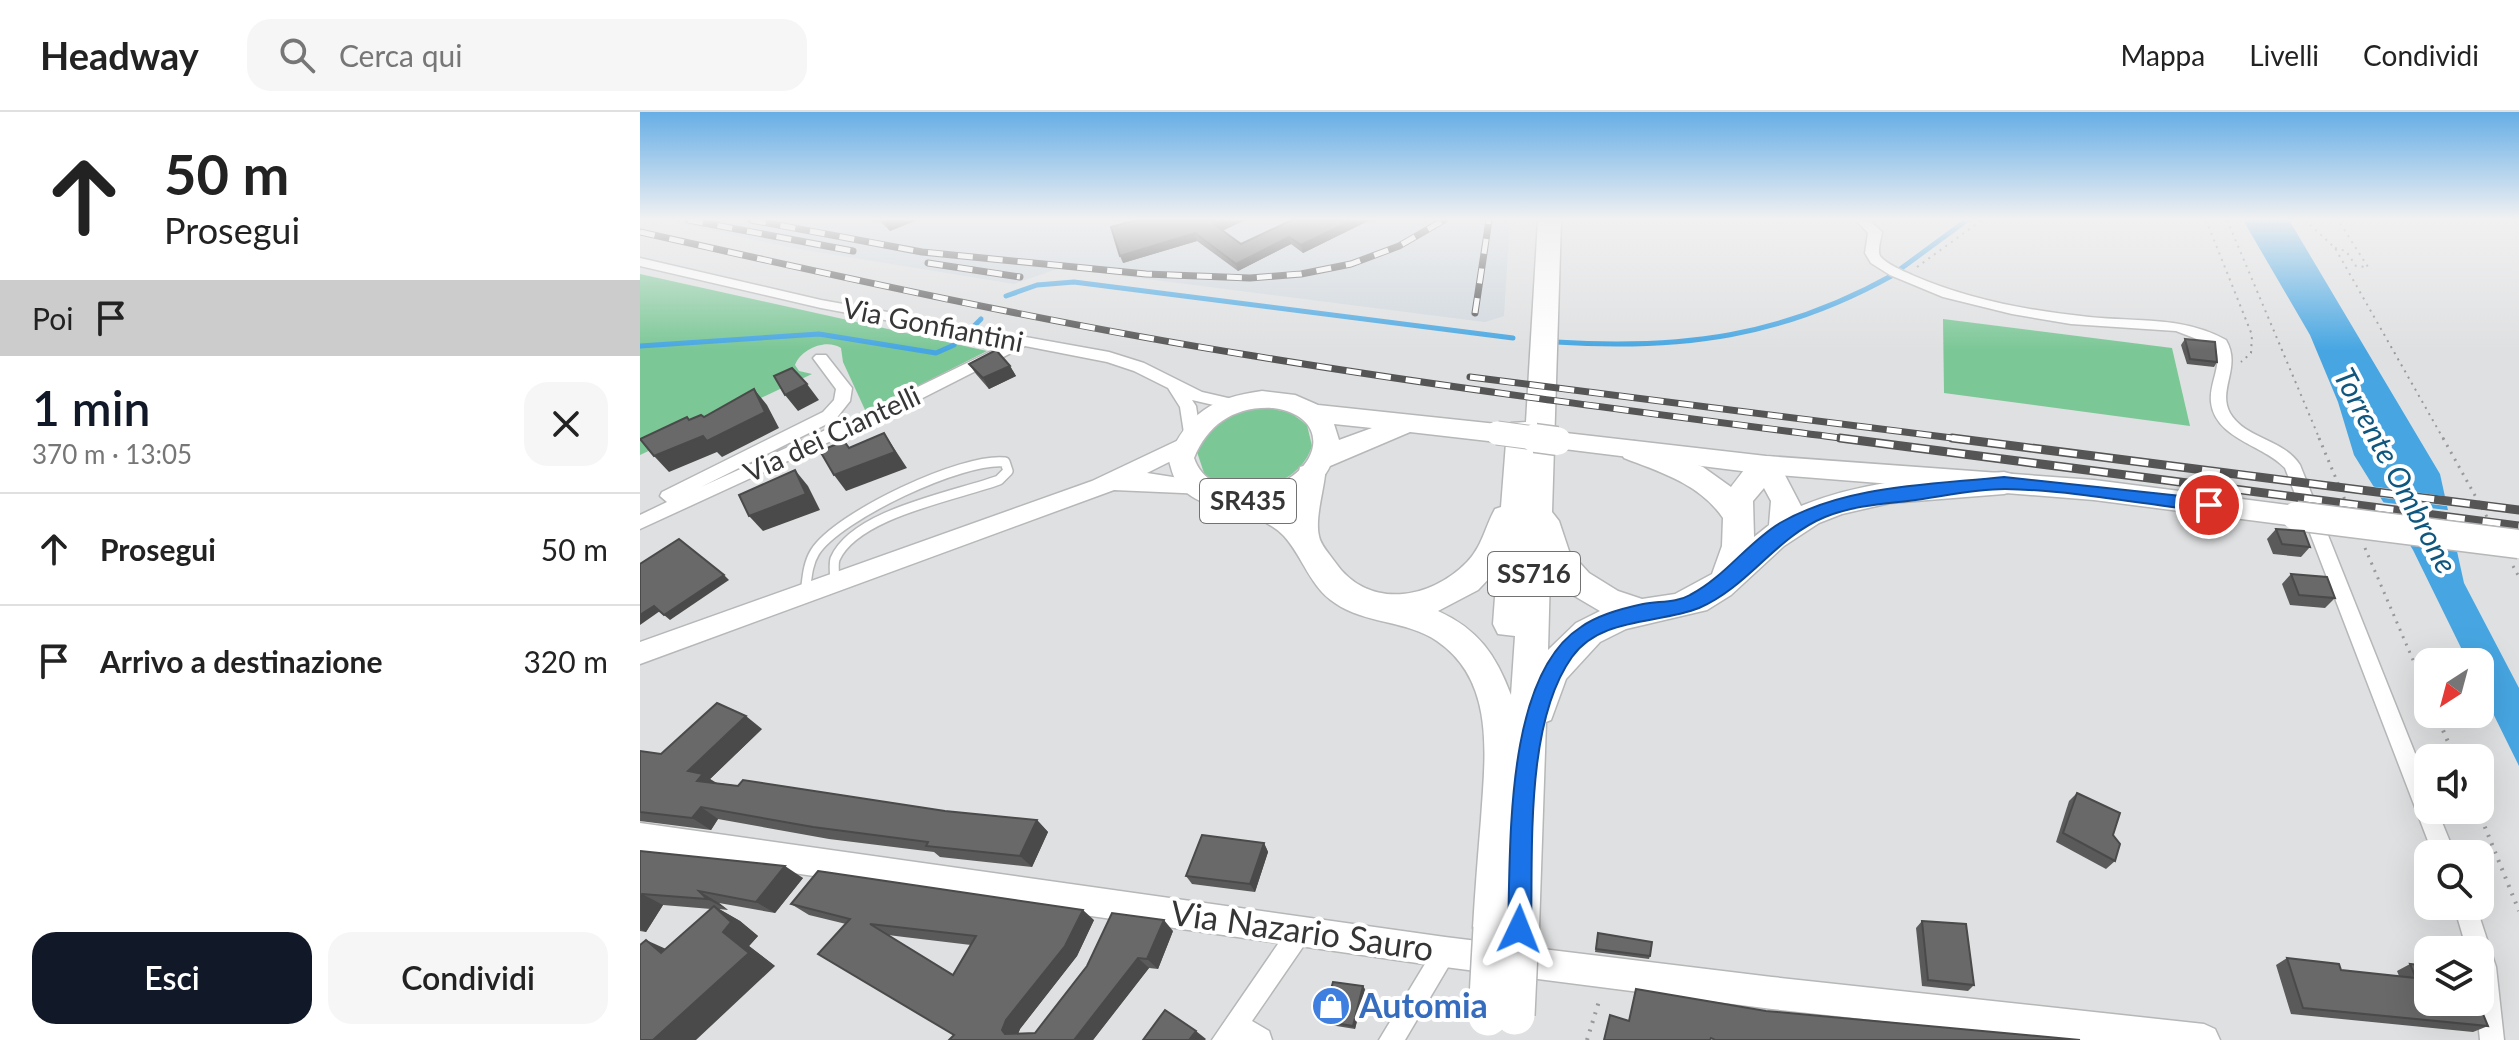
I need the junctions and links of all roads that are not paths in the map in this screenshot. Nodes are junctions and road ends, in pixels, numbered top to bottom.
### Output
1 (646, 263) edge
2 (1532, 263) edge
3 (1546, 263) edge
4 (1884, 263) edge
5 (1022, 342) junction
6 (821, 358) dead end
7 (1175, 388) junction
8 (1235, 405) junction
9 (1313, 413) junction
10 (1413, 425) junction
11 (1188, 439) junction
12 (1634, 451) junction
13 (1766, 465) junction
14 (1316, 467) junction
15 (1528, 481) junction
16 (2004, 483) junction
17 (1100, 487) junction
18 (1197, 488) junction
19 (1248, 501) junction
20 (640, 509) edge
21 (1738, 517) junction
22 (640, 522) edge
23 (1784, 529) junction
24 (1303, 539) junction
25 (2516, 554) edge
26 (1726, 579) junction
27 (835, 583) junction
28 (804, 594) junction
29 (1396, 610) junction
30 (1642, 612) junction
31 (640, 653) edge
32 (1504, 746) junction
33 (1524, 779) junction
34 (640, 837) edge
35 (2439, 840) edge
36 (2469, 920) edge
37 (1506, 928) junction
38 (1299, 933) junction
39 (1445, 952) junction
40 (1501, 1028) edge
41 (1230, 1032) edge
42 (1260, 1040) edge
43 (1391, 1040) edge
44 (2204, 1040) edge
45 (2492, 1040) edge

1 - 5 street, Via Gonfiantini
2 - 15 highway, SS716
3 - 15 highway, SS716
4 - 35 street
5 - 7 street, Via Gonfiantini
5 - 22 street, Via dei Ciantelli
6 - 20 street
7 - 8 street, Via Gonfiantini
7 - 11 street
8 - 9 main road, SR435
8 - 11 main road, SR435
9 - 10 main road, SR435
9 - 14 main road, SR435
10 - 12 main road, SR435, bridge
10 - 14 main road, SR435
11 - 17 street, SR435
11 - 18 main road, SR435
12 - 13 main road, SR435
12 - 21 highway
13 - 16 main road, SR435
13 - 21 highway
13 - 23 highway
14 - 19 main road, SR435
14 - 24 highway
15 - 29 highway
15 - 30 highway
15 - 32 highway, SS716
15 - 33 highway, SS716
16 - 23 highway
16 - 25 main road, SR435, bridge
17 - 18 street, SR435
17 - 27 street, SR435
18 - 19 main road, SR435
19 - 24 highway
21 - 26 highway
23 - 26 highway
24 - 29 highway
26 - 30 highway
27 - 28 street, SR435
27 - 28 lane
28 - 31 street, SR435
29 - 32 highway
30 - 33 highway
32 - 37 highway, SS716
33 - 37 highway, SS716
34 - 38 street, Via Nazario Sauro
36 - 45 street
37 - 40 highway, SS716, bridge
38 - 39 street, Via Nazario Sauro
38 - 41 street
39 - 43 street
39 - 44 street, Via Nazario Sauro
41 - 42 street

